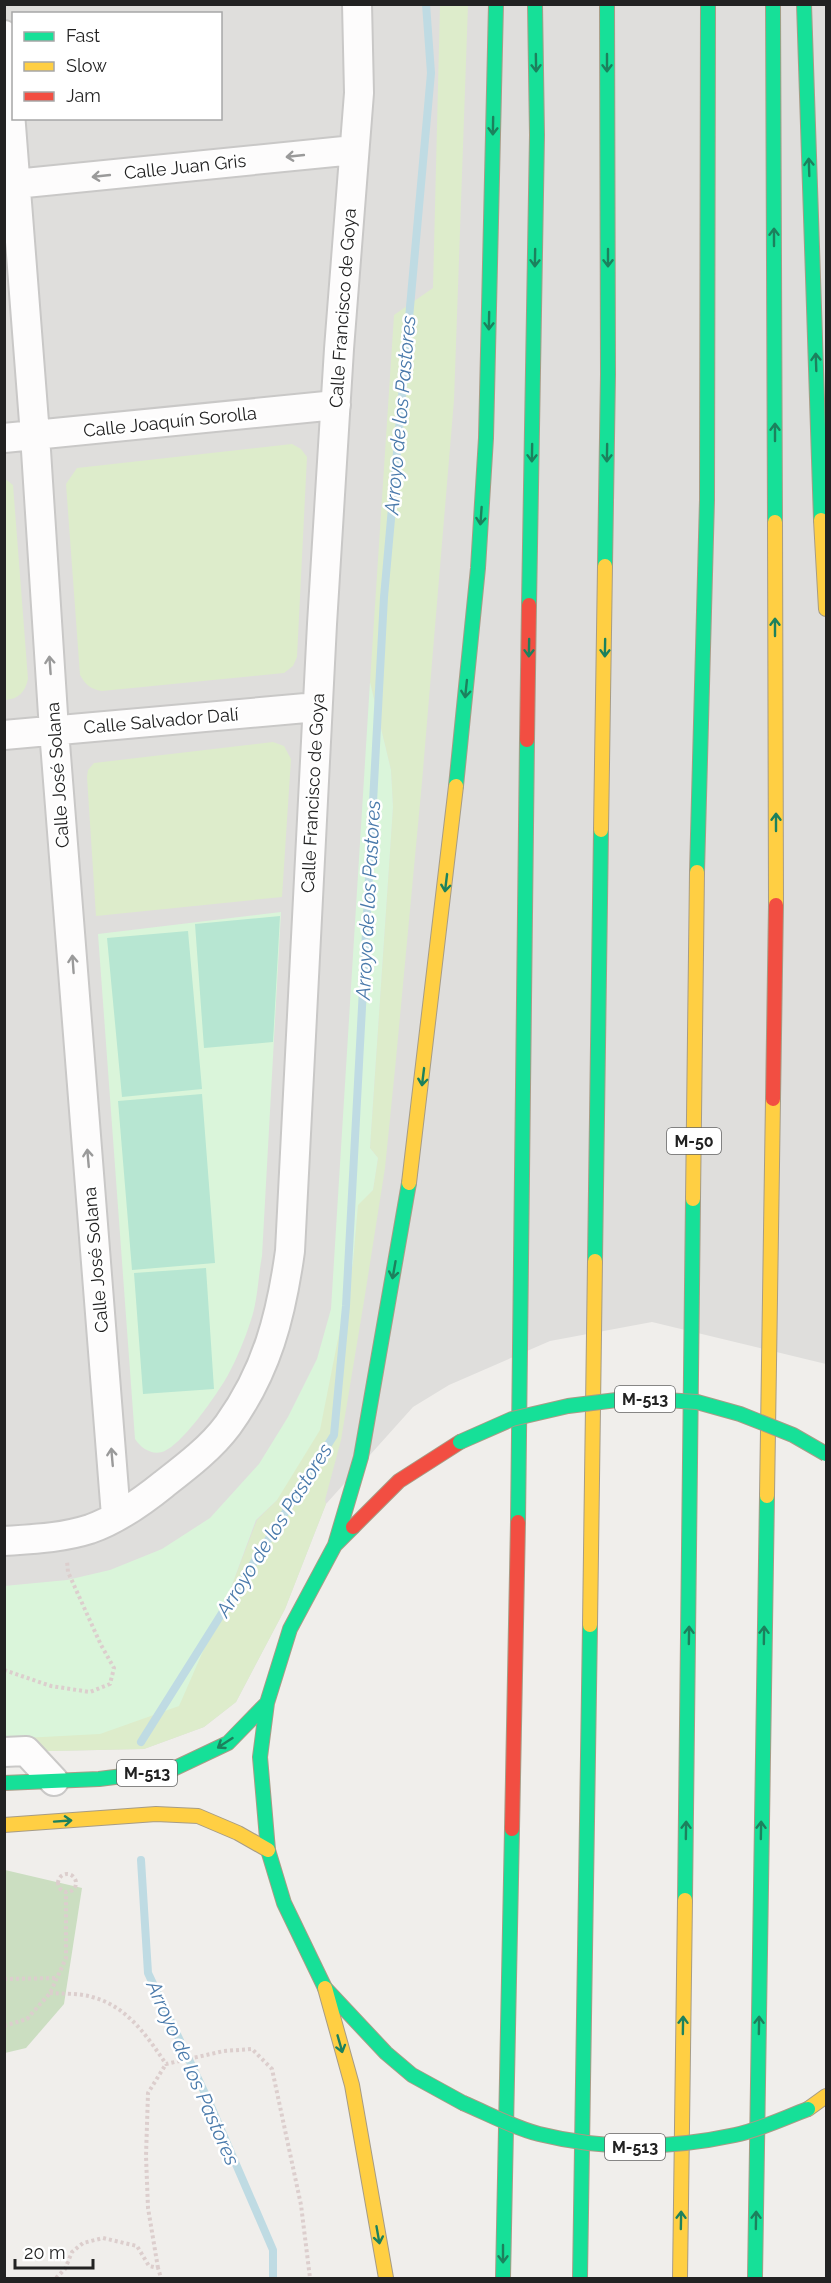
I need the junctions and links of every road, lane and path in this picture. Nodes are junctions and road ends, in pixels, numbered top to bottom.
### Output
1 (357, 4) edge
2 (496, 4) edge
3 (535, 4) edge
4 (607, 4) edge
5 (708, 4) edge
6 (773, 4) edge
7 (804, 4) edge
8 (4, 35) edge
9 (354, 150) junction
10 (15, 184) junction
11 (336, 405) junction
12 (35, 435) junction
13 (4, 438) edge
14 (826, 609) edge
15 (317, 707) junction
16 (54, 730) junction
17 (4, 735) edge
18 (826, 1454) edge
19 (116, 1516) junction
20 (4, 1541) edge
21 (335, 1545) junction
22 (71, 1578) dead end
23 (4, 1670) edge
24 (267, 1703) junction
25 (4, 1752) edge
26 (54, 1781) junction
27 (4, 1784) edge
28 (4, 1825) edge
29 (268, 1850) junction
30 (66, 1892) junction
31 (57, 1978) junction
32 (4, 1979) edge
33 (325, 1988) junction
34 (50, 1993) junction
35 (4, 2026) edge
36 (166, 2064) junction
37 (826, 2096) edge
38 (158, 2268) junction
39 (56, 2278) edge
40 (161, 2278) edge
41 (310, 2278) edge
42 (386, 2278) edge
43 (503, 2278) edge
44 (580, 2278) edge
45 (680, 2278) edge
46 (755, 2278) edge

1 - 9 street, Calle Francisco de Goya
2 -> 21 main road
3 -> 43 main road
4 -> 44 main road
45 -> 5 main road, M-50
46 -> 6 main road
14 -> 7 main road
8 - 10 street, Calle José Solana
9 -> 10 street, Calle Juan Gris
9 - 11 street, Calle Francisco de Goya
10 - 12 street, Calle José Solana
11 - 12 street, Calle Joaquín Sorolla
11 - 15 street, Calle Francisco de Goya
12 - 13 street, Calle Joaquín Sorolla
16 -> 12 street, Calle José Solana
15 - 16 street, Calle Salvador Dalí
15 - 19 street, Calle Francisco de Goya
16 - 17 street, Calle Salvador Dalí
19 -> 16 street, Calle José Solana
18 - 21 main road, M-513, bridge
19 - 20 street, Calle Francisco de Goya
21 - 24 main road, M-513
22 - 23 path
24 -> 26 main road, M-513
24 - 29 main road, M-513
25 - 26 street
26 - 27 main road, M-513
28 -> 29 main road
29 - 33 main road, M-513
30 - 30 path
30 - 31 path
31 - 32 path
31 - 34 path
33 - 37 main road, M-513, bridge
33 -> 42 main road
34 - 35 path
34 - 36 path
36 - 38 path
36 - 41 path
38 - 39 path
38 - 40 path

